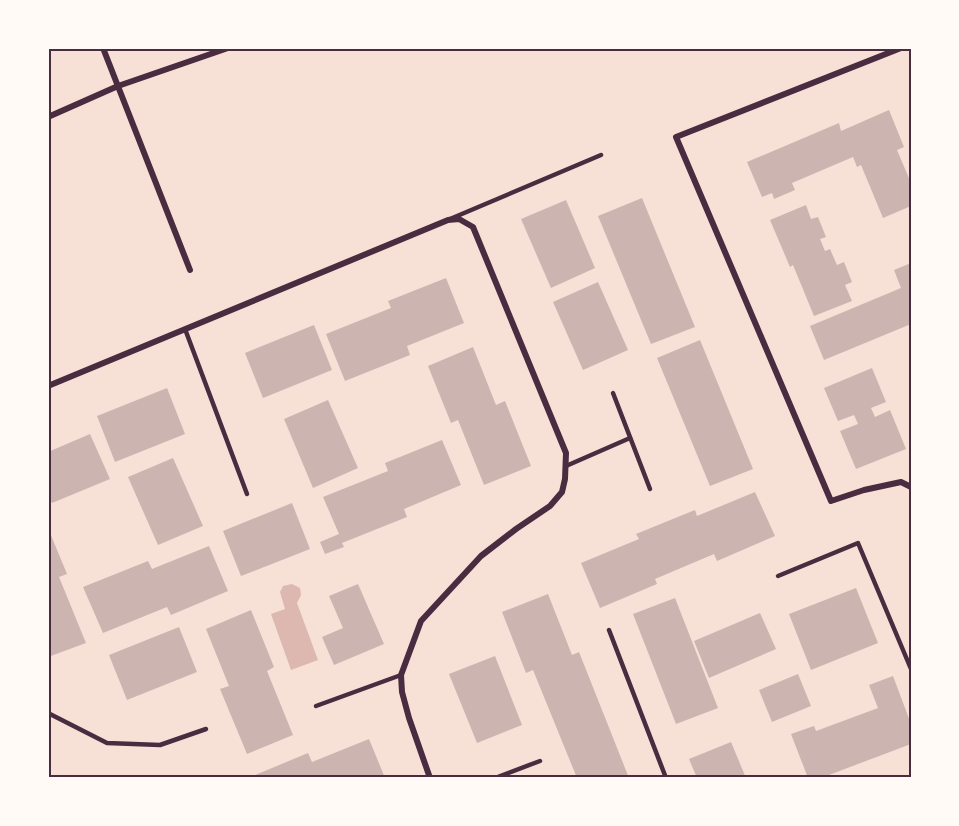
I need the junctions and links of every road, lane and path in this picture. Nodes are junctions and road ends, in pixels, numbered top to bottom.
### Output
1 (103, 48) edge
2 (228, 48) edge
3 (901, 48) edge
4 (117, 86) junction
5 (48, 117) edge
6 (601, 155) dead end
7 (448, 220) junction
8 (190, 270) dead end
9 (185, 329) junction
10 (48, 386) edge
11 (614, 393) dead end
12 (630, 438) junction
13 (566, 466) junction
14 (911, 487) edge
15 (650, 489) dead end
16 (247, 494) dead end
17 (777, 576) dead end
18 (609, 630) dead end
19 (911, 669) edge
20 (401, 675) junction
21 (316, 706) dead end
22 (48, 712) edge
23 (206, 729) dead end
24 (540, 761) dead end
25 (430, 778) edge
26 (495, 778) edge
27 (666, 778) edge

1 - 4 street
2 - 4 street
3 - 14 street
4 - 5 street
4 - 8 street
6 - 7 lane
7 - 9 street
7 - 13 street
9 - 10 street
9 - 16 lane
11 - 12 lane
12 - 13 lane
12 - 15 lane
13 - 20 street
17 - 19 lane
18 - 27 lane
20 - 21 lane
20 - 25 street
22 - 23 lane
24 - 26 lane

